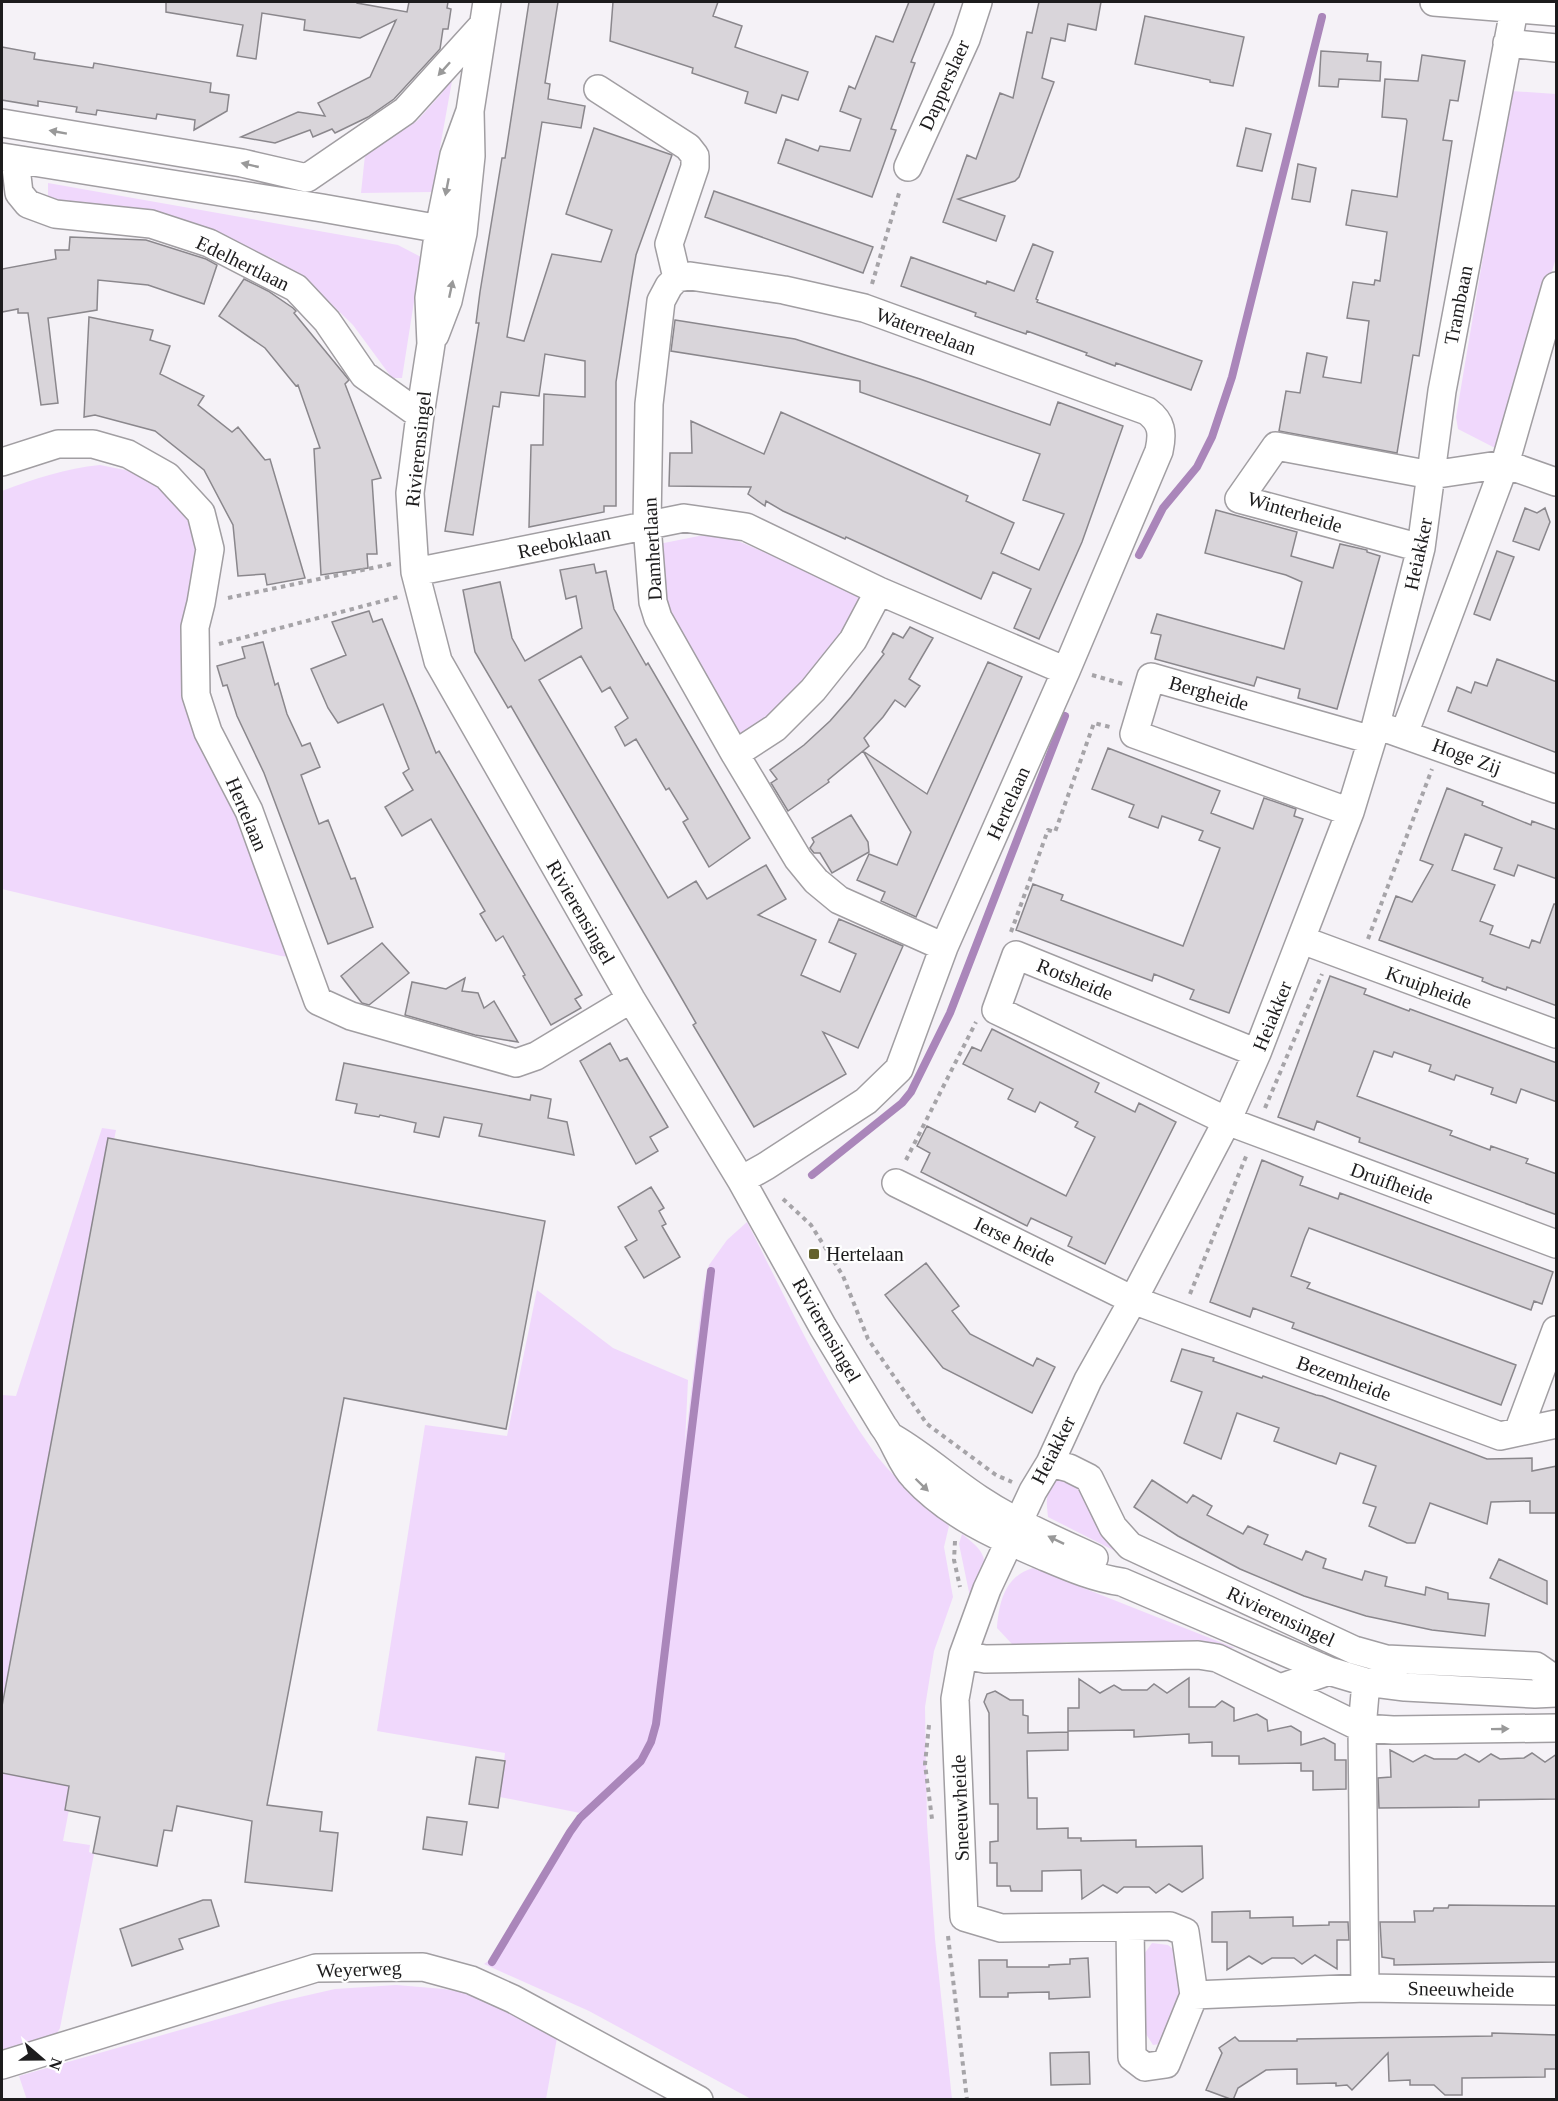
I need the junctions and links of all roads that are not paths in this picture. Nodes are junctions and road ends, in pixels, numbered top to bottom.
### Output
1 (978, 2) edge
2 (1434, 2) edge
3 (1514, 10) junction
4 (1557, 12) edge
5 (485, 14) edge
6 (1507, 44) junction
7 (1557, 48) edge
8 (598, 89) dead end
9 (2, 123) edge
10 (8, 158) edge
11 (908, 167) road end
12 (307, 178) junction
13 (322, 208) junction
14 (451, 231) junction
15 (677, 278) junction
16 (1557, 286) edge
17 (420, 415) junction
18 (1160, 425) joint
19 (2, 462) edge
20 (1505, 464) junction
21 (1431, 475) junction
22 (1557, 482) edge
23 (647, 525) junction
24 (1421, 548) junction
25 (416, 575) junction
26 (879, 591) junction
27 (1066, 671) junction
28 (1374, 732) junction
29 (1404, 734) junction
30 (735, 754) junction
31 (1557, 789) edge
32 (1350, 812) junction
33 (1302, 940) junction
34 (944, 947) junction
35 (631, 999) junction
36 (1557, 1034) edge
37 (1257, 1053) junction
38 (1227, 1121) junction
39 (741, 1180) junction
40 (896, 1183) road end
41 (1557, 1244) edge
42 (1134, 1300) junction
43 (1557, 1330) edge
44 (1557, 1424) edge
45 (1518, 1432) junction
46 (1050, 1463) junction
47 (1014, 1532) junction
48 (963, 1655) junction
49 (1329, 1671) junction
50 (1557, 1680) edge
51 (1366, 1682) junction
52 (1280, 1688) junction
53 (1405, 1688) junction
54 (1557, 1693) edge
55 (1362, 1728) junction
56 (1557, 1728) edge
57 (1443, 1730) junction
58 (1130, 1927) junction
59 (1365, 1988) junction
60 (1557, 1991) edge
61 (1194, 1995) junction
62 (2, 2065) edge
63 (699, 2100) edge

1 - 11 street, Dapperslaer
2 - 3 street
3 - 4 street
3 - 6 street, Trambaan
5 -> 12 street
5 - 14 street, Rivierensingel
6 - 7 street
6 - 21 street, Trambaan
8 - 15 street
12 -> 9 street
10 - 13 street, Edelhertlaan
10 - 17 street, Edelhertlaan
12 - 13 street
13 - 14 street, Edelhertlaan
14 - 17 street, Rivierensingel
15 - 18 street, Waterreelaan
15 - 23 street, Damhertlaan
16 - 20 street
17 - 25 street, Rivierensingel
18 - 27 street, Hertelaan
19 - 35 street, Hertelaan
20 - 21 street
20 - 22 street
20 - 29 street
21 - 24 street, Heiakker
21 - 24 street, Winterheide
23 - 25 street, Reeboklaan
23 - 26 street, Reeboklaan
23 - 30 street, Damhertlaan
24 - 28 street, Heiakker
25 - 35 street, Rivierensingel
26 - 27 street, Reeboklaan
26 - 30 street
27 - 34 street, Hertelaan
28 - 29 street, Hoge Zij
28 - 32 street, Heiakker
28 - 32 street, Bergheide
29 - 31 street, Hoge Zij
30 - 34 street, Damhertlaan
32 - 33 street, Heiakker
33 - 36 street, Kruipheide
33 - 37 street, Heiakker
34 - 39 street, Hertelaan
35 - 39 street, Rivierensingel
37 - 38 street, Heiakker
37 - 38 street, Rotsheide
38 - 41 street, Druifheide
38 - 42 street, Heiakker
39 - 47 street, Rivierensingel
40 - 42 street, Ierse heide
42 - 45 street, Bezemheide
42 - 46 street, Heiakker
43 - 45 street
44 - 45 street, Bezemheide
46 - 47 street, Heiakker
46 - 50 street, Rivierensingel
47 - 48 street, Sneeuwheide
47 - 49 street, Rivierensingel
48 - 52 street
48 - 58 street, Sneeuwheide
49 - 51 street, Rivierensingel
49 - 52 street, Rivierensingel
51 - 53 street, Rivierensingel
51 - 55 street
52 - 55 street
53 - 54 street, Rivierensingel
53 - 57 street
55 - 57 street
55 - 59 street
57 -> 56 street
58 - 61 street, Sneeuwheide
58 - 61 street
59 - 60 street, Sneeuwheide
59 - 61 street, Sneeuwheide
62 - 63 street, Weyerweg

